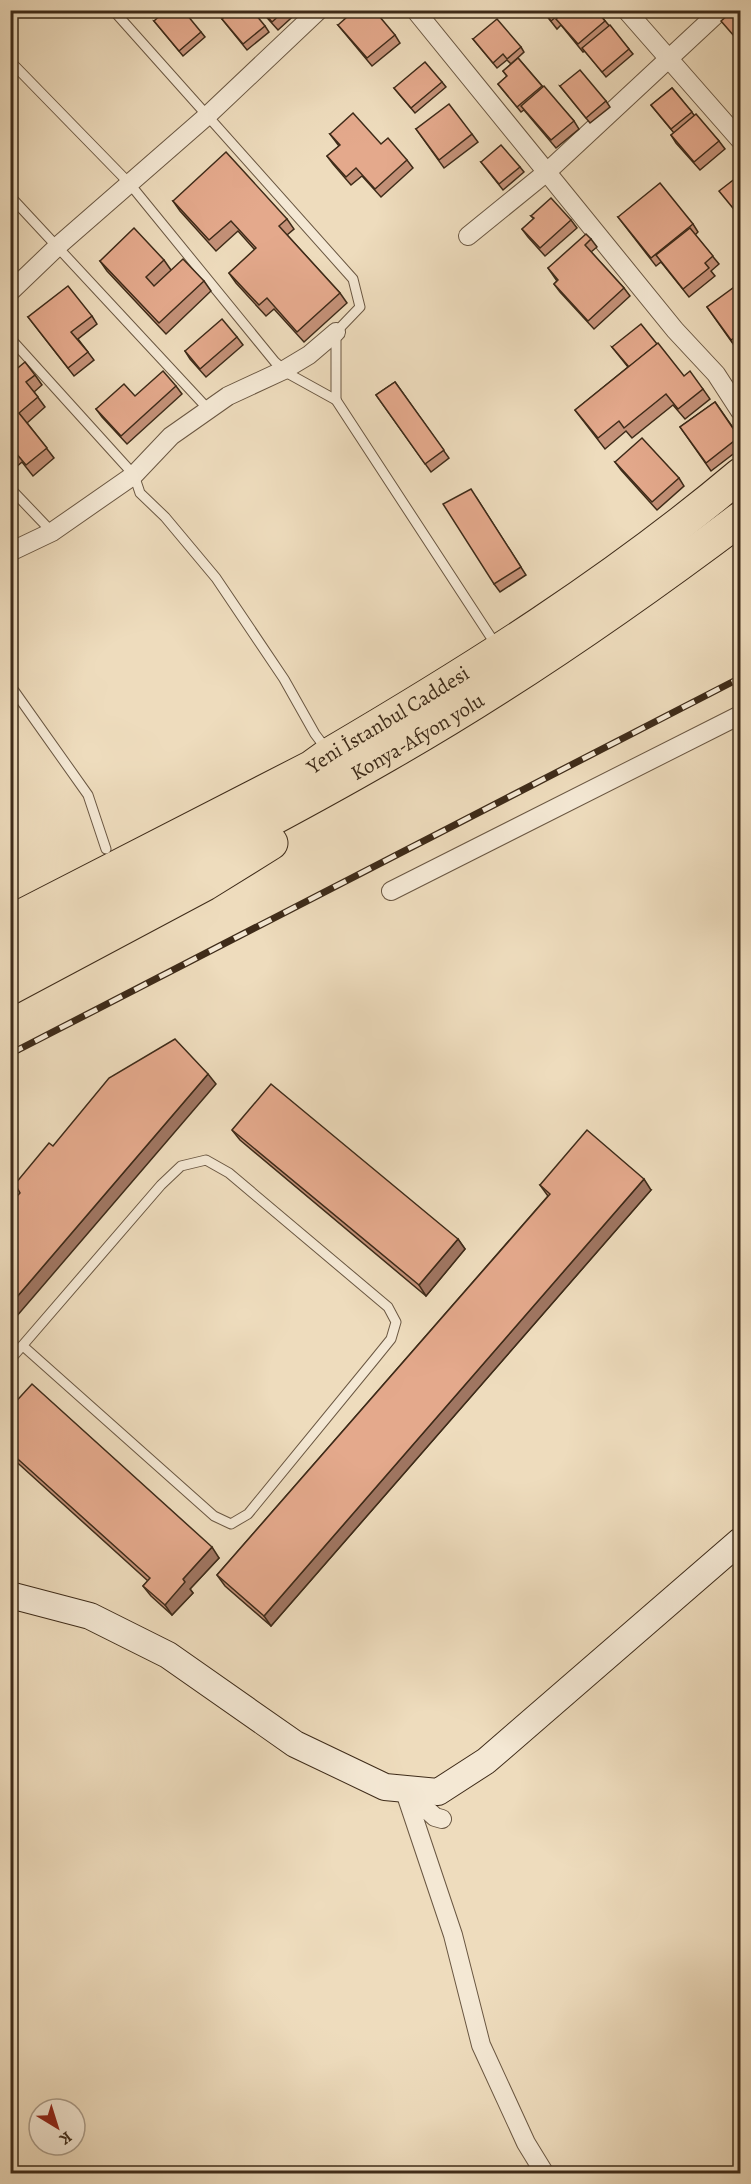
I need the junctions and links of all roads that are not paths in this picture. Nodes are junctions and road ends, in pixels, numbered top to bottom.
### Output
1 (113, 10) edge
2 (320, 10) edge
3 (415, 10) edge
4 (626, 10) edge
5 (721, 10) edge
6 (671, 58) junction
7 (10, 62) edge
8 (208, 115) junction
9 (741, 140) edge
10 (548, 171) junction
11 (129, 183) junction
12 (10, 196) edge
13 (468, 236) dead end
14 (58, 245) junction
15 (10, 292) edge
16 (336, 332) junction
17 (10, 338) edge
18 (284, 370) junction
19 (336, 400) junction
20 (209, 410) junction
21 (741, 411) edge
22 (134, 475) junction
23 (741, 475) edge
24 (10, 488) edge
25 (741, 519) edge
26 (52, 532) junction
27 (10, 552) edge
28 (500, 652) junction
29 (10, 685) edge
30 (741, 715) edge
31 (330, 754) junction
32 (388, 754) junction
33 (106, 849) junction
34 (391, 891) dead end
35 (10, 898) edge
36 (69, 908) junction
37 (10, 922) edge
38 (10, 954) edge
39 (10, 988) edge
40 (23, 1346) junction
41 (10, 1360) edge
42 (741, 1541) edge
43 (10, 1594) edge
44 (404, 1789) junction
45 (442, 1819) dead end
46 (545, 2174) edge

1 - 8 lane
2 - 8 street
3 - 10 street
4 - 6 street
5 - 6 street
6 - 9 street
6 - 10 street
7 - 11 lane
8 - 11 street
8 - 16 lane
10 - 13 street
10 - 21 street
11 - 14 street
11 - 18 lane
12 - 14 lane
14 - 15 street
14 - 20 lane
16 - 18 street
16 - 19 lane
17 - 22 lane
18 - 19 lane
18 - 20 street
19 - 28 lane
20 - 22 street
22 - 26 street
22 - 31 lane
23 - 28 highway, Yeni İstanbul Caddesi
24 - 26 lane
25 - 32 highway, Konya-Afyon yolu
26 - 27 street
28 - 31 highway, Yeni İstanbul Caddesi
29 - 33 lane
30 - 34 street
31 - 33 highway
31 - 36 highway, Yeni İstanbul Caddesi
32 - 36 highway, Konya-Afyon yolu
32 - 39 highway
33 - 35 highway
36 - 37 highway, Yeni İstanbul Caddesi
36 - 38 highway, Konya-Afyon yolu
40 - 40 lane
40 - 41 lane
42 - 44 street
43 - 44 street
44 - 45 street
44 - 46 street

